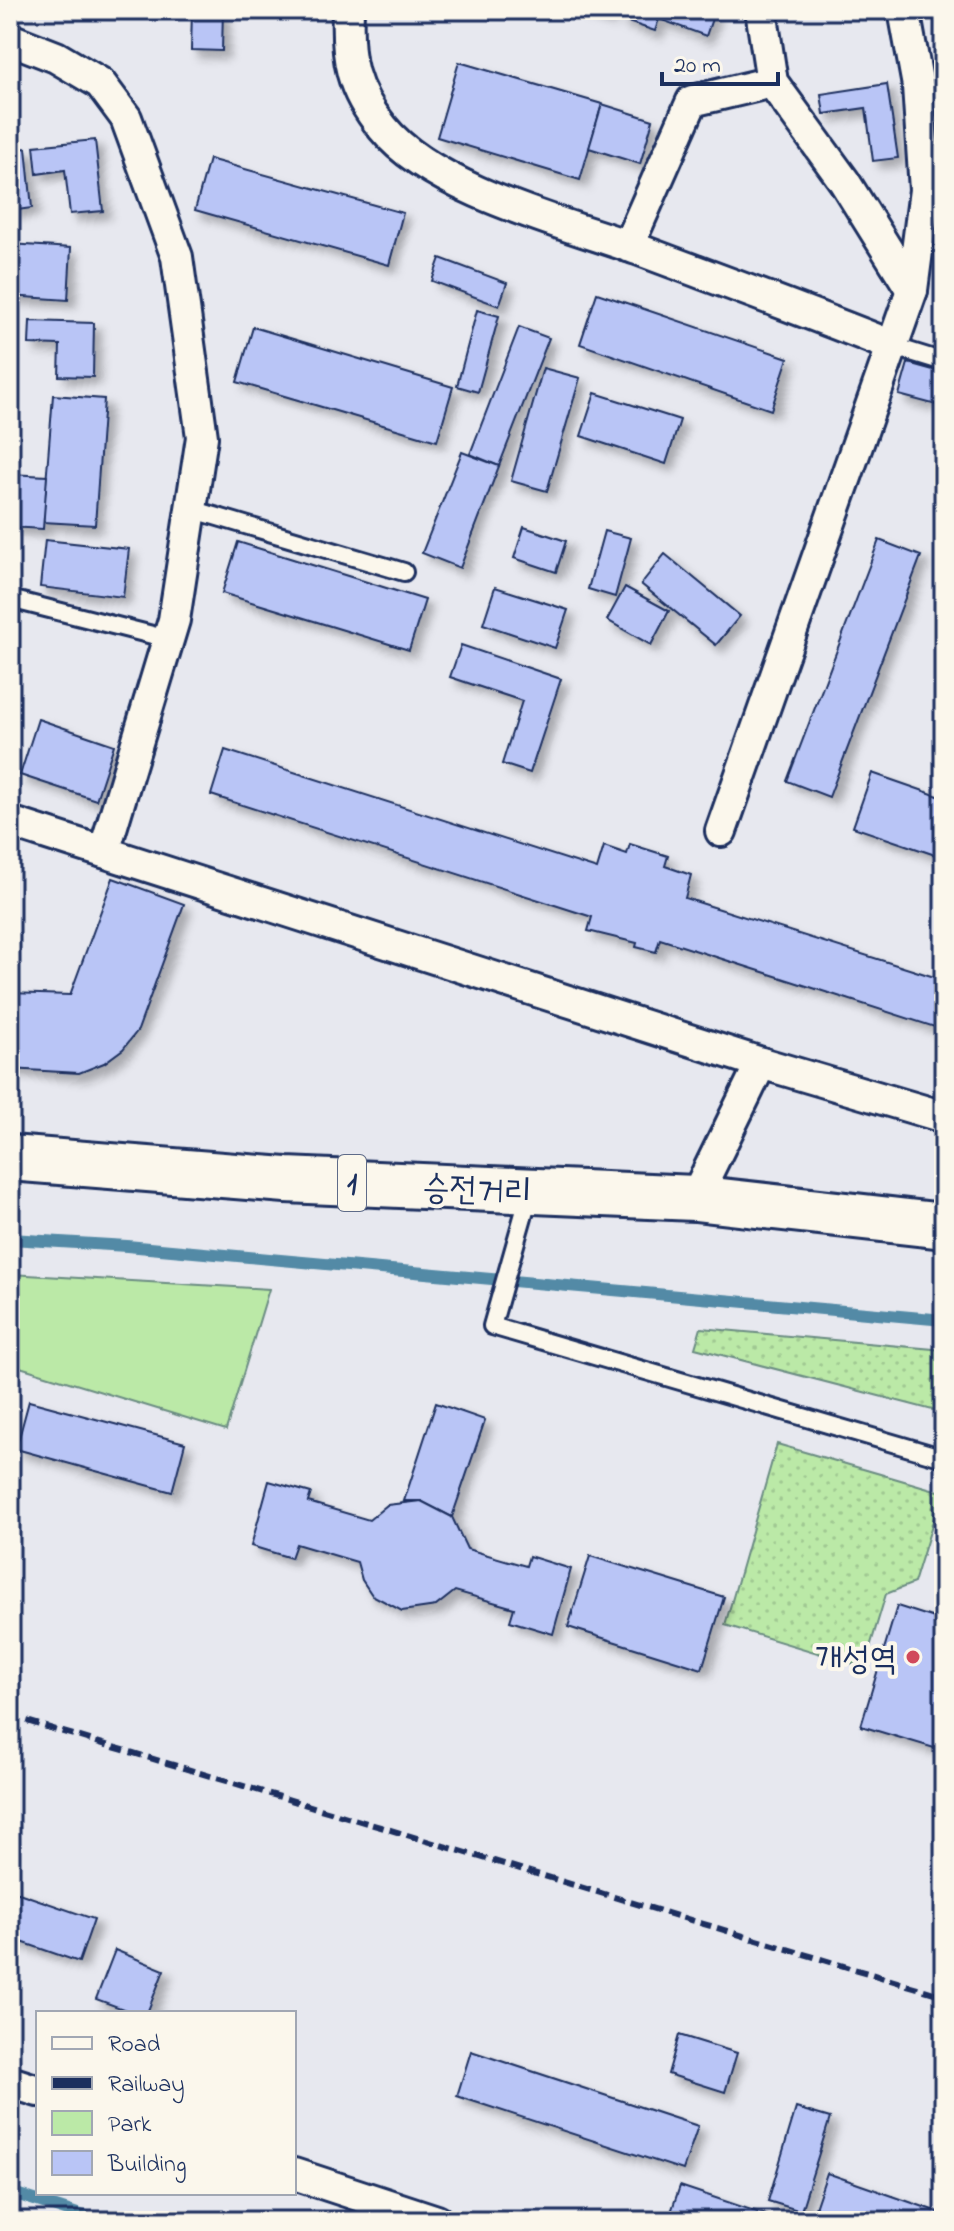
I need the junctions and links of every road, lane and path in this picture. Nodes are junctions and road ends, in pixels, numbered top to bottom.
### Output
1 (348, 10) edge
2 (761, 10) edge
3 (904, 10) edge
4 (10, 39) edge
5 (772, 82) junction
6 (934, 161) edge
7 (628, 246) junction
8 (912, 290) junction
9 (892, 346) junction
10 (944, 362) edge
11 (191, 509) junction
12 (404, 572) dead end
13 (10, 599) edge
14 (168, 639) junction
15 (10, 822) edge
16 (721, 831) dead end
17 (104, 852) junction
18 (761, 1063) junction
19 (944, 1117) edge
20 (10, 1158) edge
21 (530, 1191) junction
22 (695, 1198) junction
23 (944, 1226) edge
24 (944, 1458) edge
25 (944, 1535) edge
26 (944, 1567) edge
27 (10, 2082) edge
28 (36, 2090) edge
29 (296, 2175) edge
30 (437, 2221) edge

1 - 7 street
2 - 5 street
3 - 6 street
4 - 11 street
5 - 7 street
5 - 8 street
6 - 8 street
7 - 9 street
8 - 9 street
9 - 10 lane
9 - 16 street
11 - 12 lane
11 - 14 street
13 - 14 lane
14 - 17 street
15 - 17 street
17 - 18 street
18 - 19 street
18 - 22 street
20 - 21 main road, 승전거리 / 1
21 - 22 main road, 승전거리 / 1
21 - 24 lane
22 - 23 main road, 승전거리 / 1
25 - 26 lane
27 - 28 street
29 - 30 street

